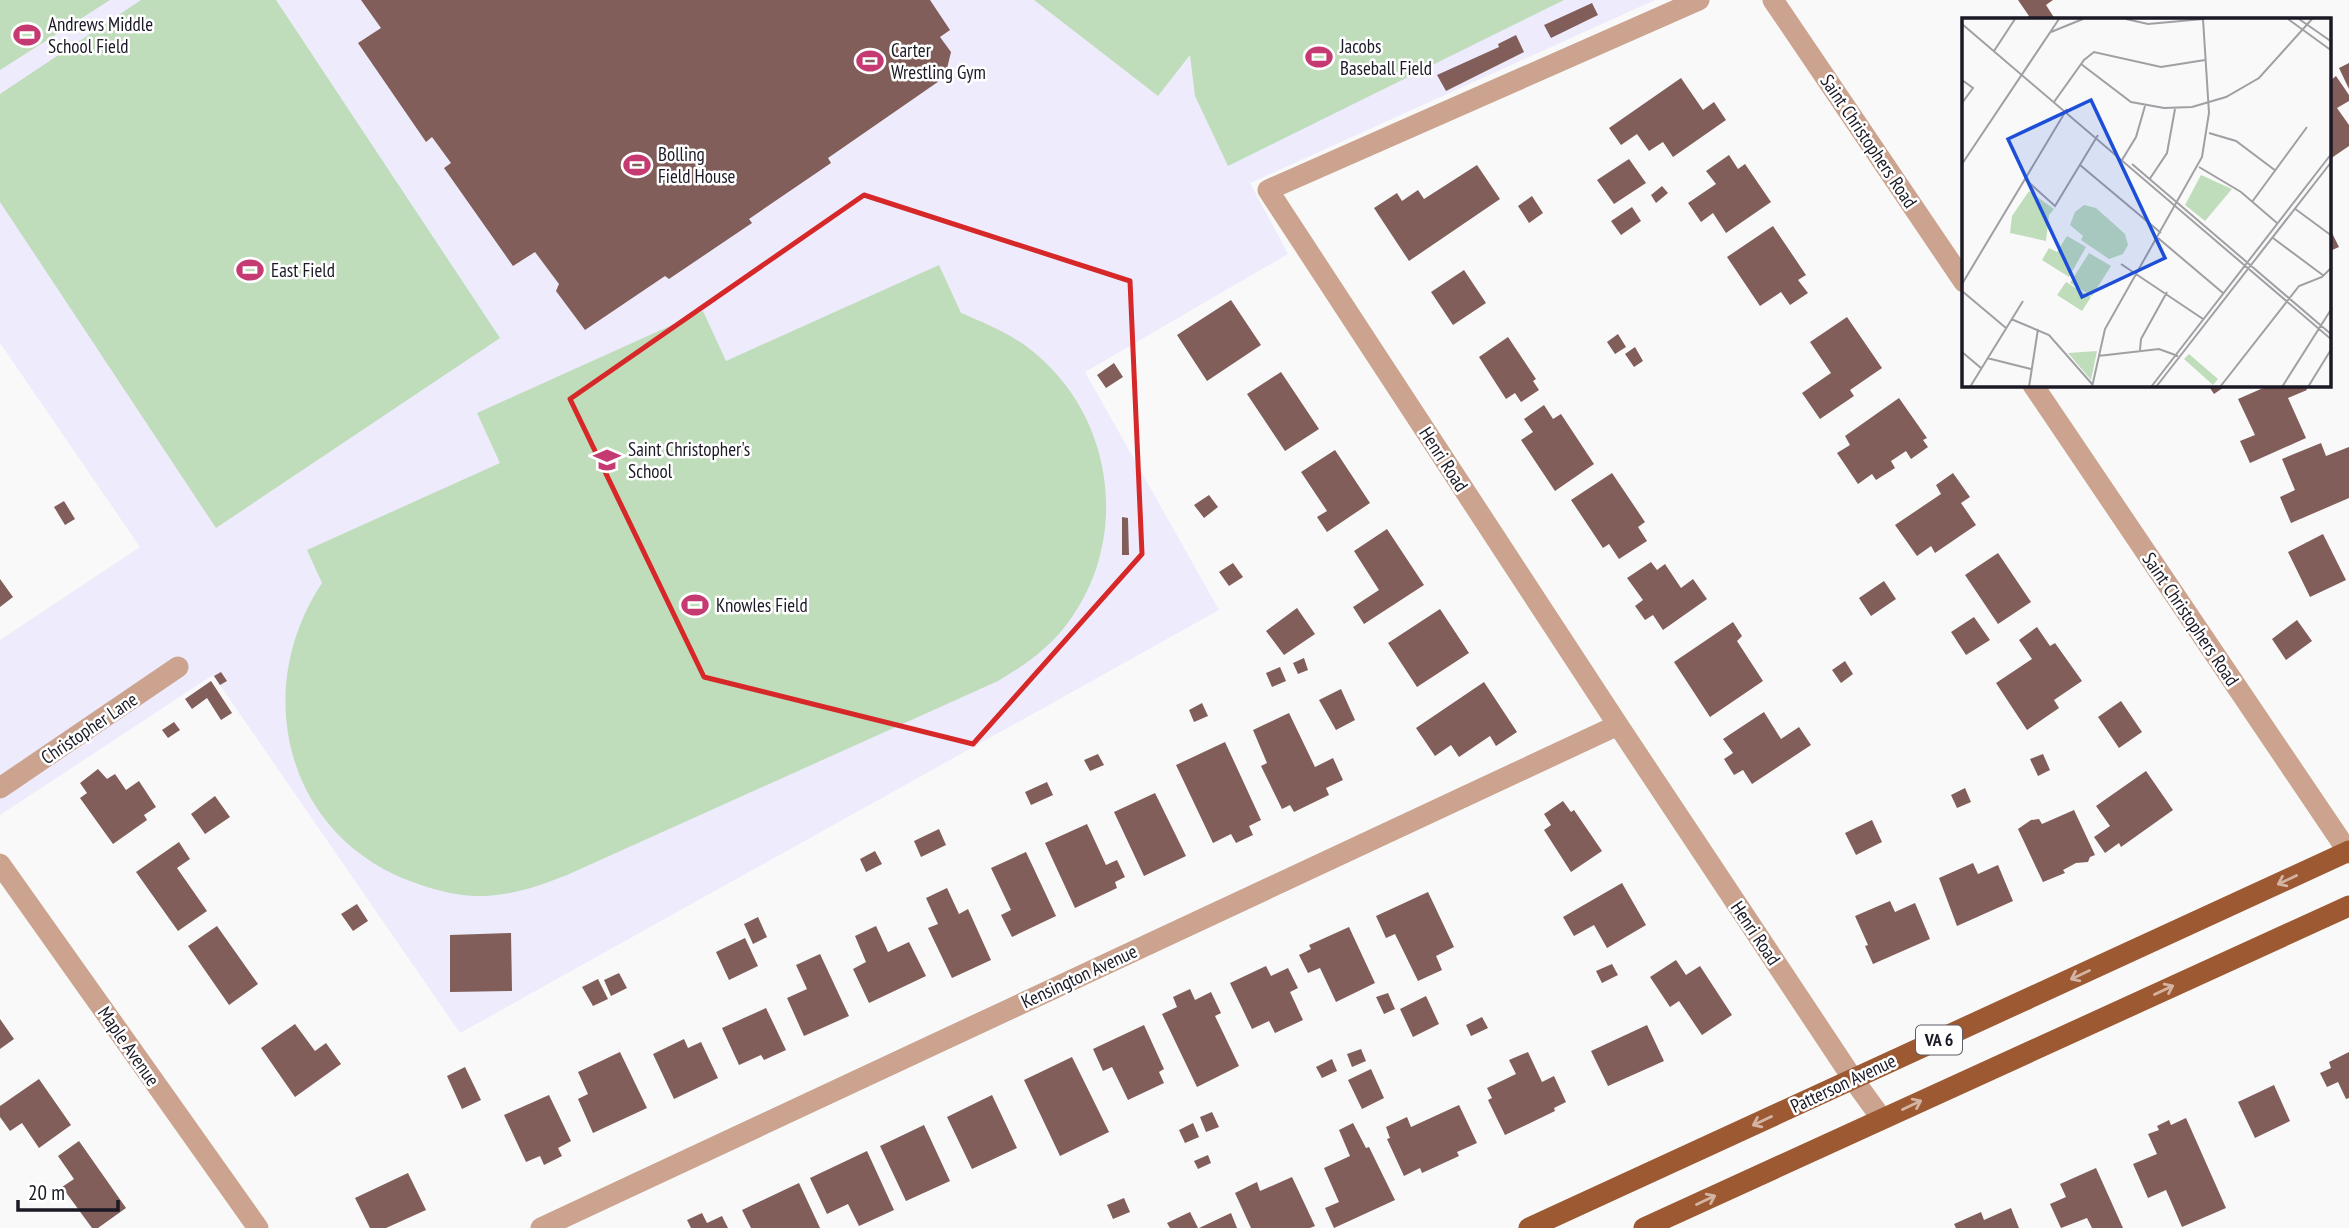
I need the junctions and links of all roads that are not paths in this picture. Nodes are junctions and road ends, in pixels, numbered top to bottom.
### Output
1 (1699, 0) edge
2 (1773, 0) edge
3 (1962, 279) edge
4 (2034, 387) edge
5 (178, 667) dead end
6 (1618, 725) junction
7 (0, 788) edge
8 (2349, 852) edge
9 (0, 864) edge
10 (2349, 906) edge
11 (1853, 1079) junction
12 (1882, 1119) junction
13 (258, 1228) edge
14 (541, 1228) edge
15 (1529, 1228) edge
16 (1644, 1228) edge

1 - 6 street, Henri Road
2 - 3 street, Saint Christophers Road
4 - 8 street, Saint Christophers Road
5 - 7 street, Christopher Lane
6 - 11 street, Henri Road
6 - 14 street, Kensington Avenue
8 -> 11 main road, Patterson Avenue / VA 6
9 - 13 street, Maple Avenue
12 -> 10 main road, VA 6
11 - 12 street, Henri Road
11 -> 15 main road, Patterson Avenue / VA 6
16 -> 12 main road, VA 6

